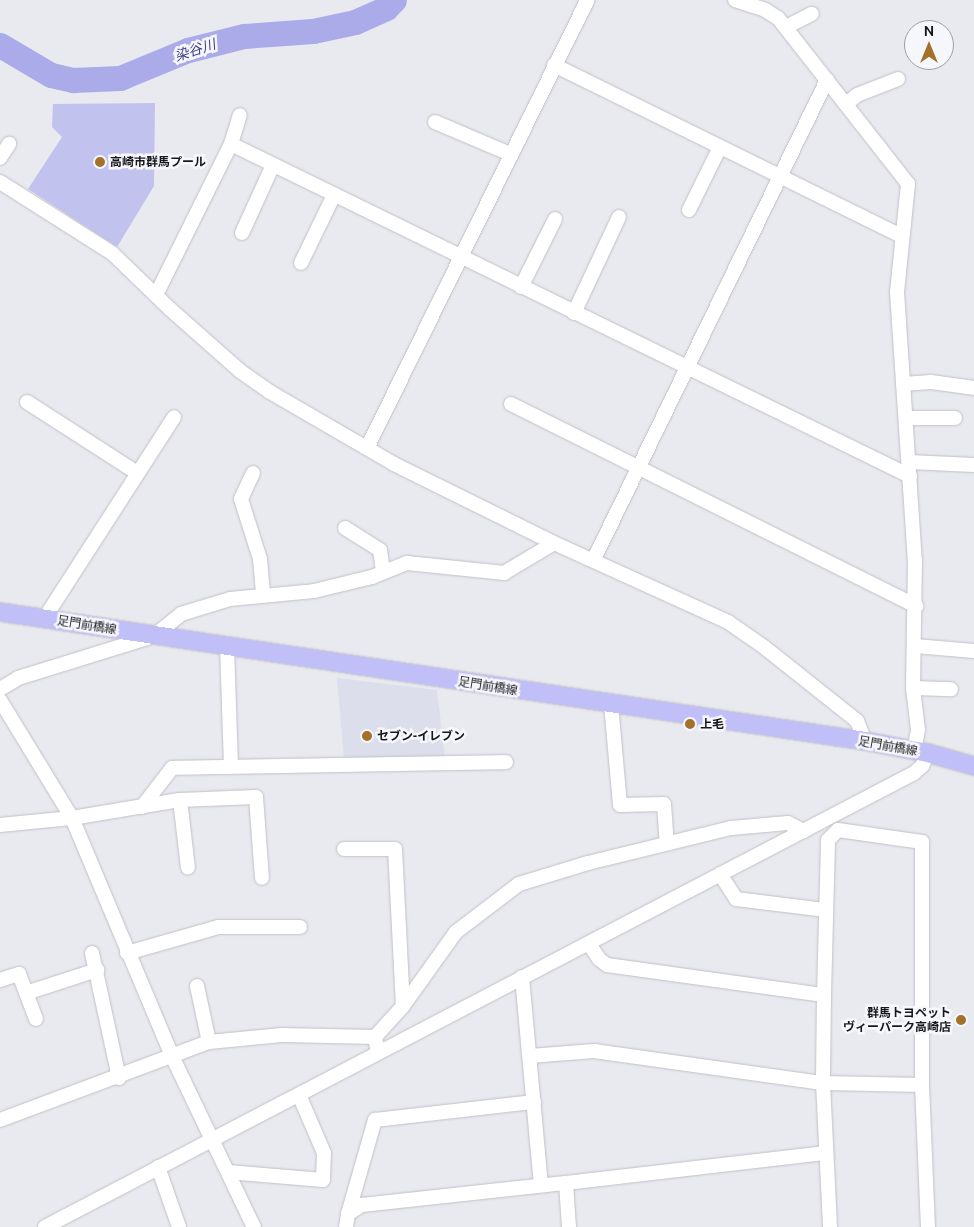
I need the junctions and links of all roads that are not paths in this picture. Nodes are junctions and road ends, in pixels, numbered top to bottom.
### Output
1 (587, 0) edge
2 (734, 0) edge
3 (812, 14) dead end
4 (786, 27) junction
5 (554, 66) junction
6 (898, 79) dead end
7 (827, 80) junction
8 (846, 104) junction
9 (240, 115) dead end
10 (435, 122) dead end
11 (9, 144) dead end
12 (231, 144) junction
13 (720, 147) junction
14 (510, 154) junction
15 (0, 158) edge
16 (273, 165) junction
17 (780, 176) junction
18 (0, 182) edge
19 (334, 195) junction
20 (689, 210) dead end
21 (619, 217) dead end
22 (555, 219) dead end
23 (242, 233) dead end
24 (900, 235) junction
25 (460, 258) junction
26 (301, 263) dead end
27 (520, 287) junction
28 (156, 295) junction
29 (574, 313) junction
30 (685, 367) junction
31 (903, 384) junction
32 (974, 388) edge
33 (27, 402) dead end
34 (511, 404) dead end
35 (174, 417) dead end
36 (906, 418) junction
37 (955, 418) dead end
38 (367, 448) junction
39 (974, 465) edge
40 (638, 467) junction
41 (909, 469) junction
42 (137, 473) junction
43 (253, 473) dead end
44 (344, 528) dead end
45 (554, 543) junction
46 (594, 559) junction
47 (383, 571) junction
48 (263, 596) junction
49 (916, 606) junction
50 (0, 612) edge
51 (44, 618) junction
52 (154, 636) junction
53 (227, 646) junction
54 (914, 646) junction
55 (974, 652) edge
56 (913, 688) junction
57 (0, 689) edge
58 (951, 689) dead end
59 (0, 700) edge
60 (611, 704) junction
61 (865, 741) junction
62 (921, 752) junction
63 (506, 762) dead end
64 (231, 764) junction
65 (974, 766) edge
66 (180, 800) junction
67 (142, 807) junction
68 (72, 818) junction
69 (0, 825) edge
70 (804, 831) junction
71 (668, 843) junction
72 (344, 849) dead end
73 (188, 868) dead end
74 (720, 874) junction
75 (262, 878) dead end
76 (826, 910) junction
77 (300, 927) dead end
78 (589, 944) junction
79 (92, 953) dead end
80 (127, 953) junction
81 (97, 970) junction
82 (522, 977) junction
83 (0, 980) edge
84 (197, 986) dead end
85 (26, 993) junction
86 (824, 995) junction
87 (403, 1006) junction
88 (36, 1019) dead end
89 (375, 1036) junction
90 (209, 1042) junction
91 (378, 1053) junction
92 (171, 1054) junction
93 (530, 1056) junction
94 (119, 1078) junction
95 (823, 1082) junction
96 (922, 1085) junction
97 (299, 1094) junction
98 (534, 1102) junction
99 (0, 1120) edge
100 (213, 1138) junction
101 (826, 1153) junction
102 (158, 1167) junction
103 (228, 1172) junction
104 (566, 1183) junction
105 (541, 1185) junction
106 (347, 1221) edge
107 (45, 1227) edge
108 (179, 1227) edge
109 (254, 1227) edge
110 (569, 1227) edge
111 (830, 1227) edge
112 (928, 1227) edge

1 - 5 street
2 - 4 street
3 - 4 street
4 - 7 street
5 - 13 street
5 - 14 street
6 - 8 street
7 - 8 street
7 - 17 street
8 - 24 street
9 - 12 street
10 - 14 street
11 - 15 street
12 - 16 street
12 - 28 street
13 - 17 street
13 - 20 street
14 - 25 street
16 - 19 street
16 - 23 street
17 - 24 street
17 - 30 street
18 - 28 street
19 - 25 street
19 - 26 street
21 - 29 street
22 - 27 street
24 - 31 street
25 - 27 street
25 - 38 street
27 - 29 street
28 - 38 street
29 - 30 street
30 - 40 street
30 - 41 street
31 - 32 street
31 - 36 street
33 - 42 street
34 - 40 street
35 - 42 street
36 - 37 street
36 - 41 street
38 - 45 street
39 - 41 street
40 - 46 street
40 - 49 street
41 - 49 street
42 - 51 street
43 - 48 street
44 - 47 street
45 - 46 street
45 - 47 street
46 - 61 street
47 - 48 street
48 - 52 street
49 - 54 street
50 - 51 main road, 足門前橋線
51 - 52 main road, 足門前橋線
52 - 53 main road, 足門前橋線
52 - 57 street
53 - 60 main road, 足門前橋線
53 - 64 street
54 - 55 street
54 - 56 street
56 - 58 street
56 - 62 street
59 - 68 street
60 - 61 main road, 足門前橋線
60 - 71 street
61 - 62 main road, 足門前橋線
62 - 65 main road, 足門前橋線
62 - 70 street
63 - 64 street
64 - 67 street
66 - 67 street
66 - 73 street
66 - 75 street
67 - 68 street
68 - 69 street
68 - 80 street
70 - 71 street
70 - 74 street
71 - 87 street
72 - 87 street
74 - 76 street
74 - 78 street
76 - 86 street
76 - 96 street
77 - 80 street
78 - 82 street
78 - 86 street
79 - 81 street
80 - 92 street
81 - 85 street
81 - 94 street
82 - 91 street
82 - 93 street
83 - 85 street
84 - 90 street
85 - 88 street
86 - 95 street
87 - 89 street
89 - 90 street
89 - 91 street
90 - 92 street
91 - 97 street
92 - 94 street
92 - 100 street
93 - 95 street
93 - 98 street
94 - 99 street
95 - 96 street
95 - 101 street
96 - 112 street
97 - 100 street
97 - 103 street
98 - 105 street
98 - 106 street
100 - 102 street
100 - 103 street
101 - 104 street
101 - 111 street
102 - 107 street
102 - 108 street
103 - 109 street
104 - 105 street
104 - 110 street
105 - 106 street

